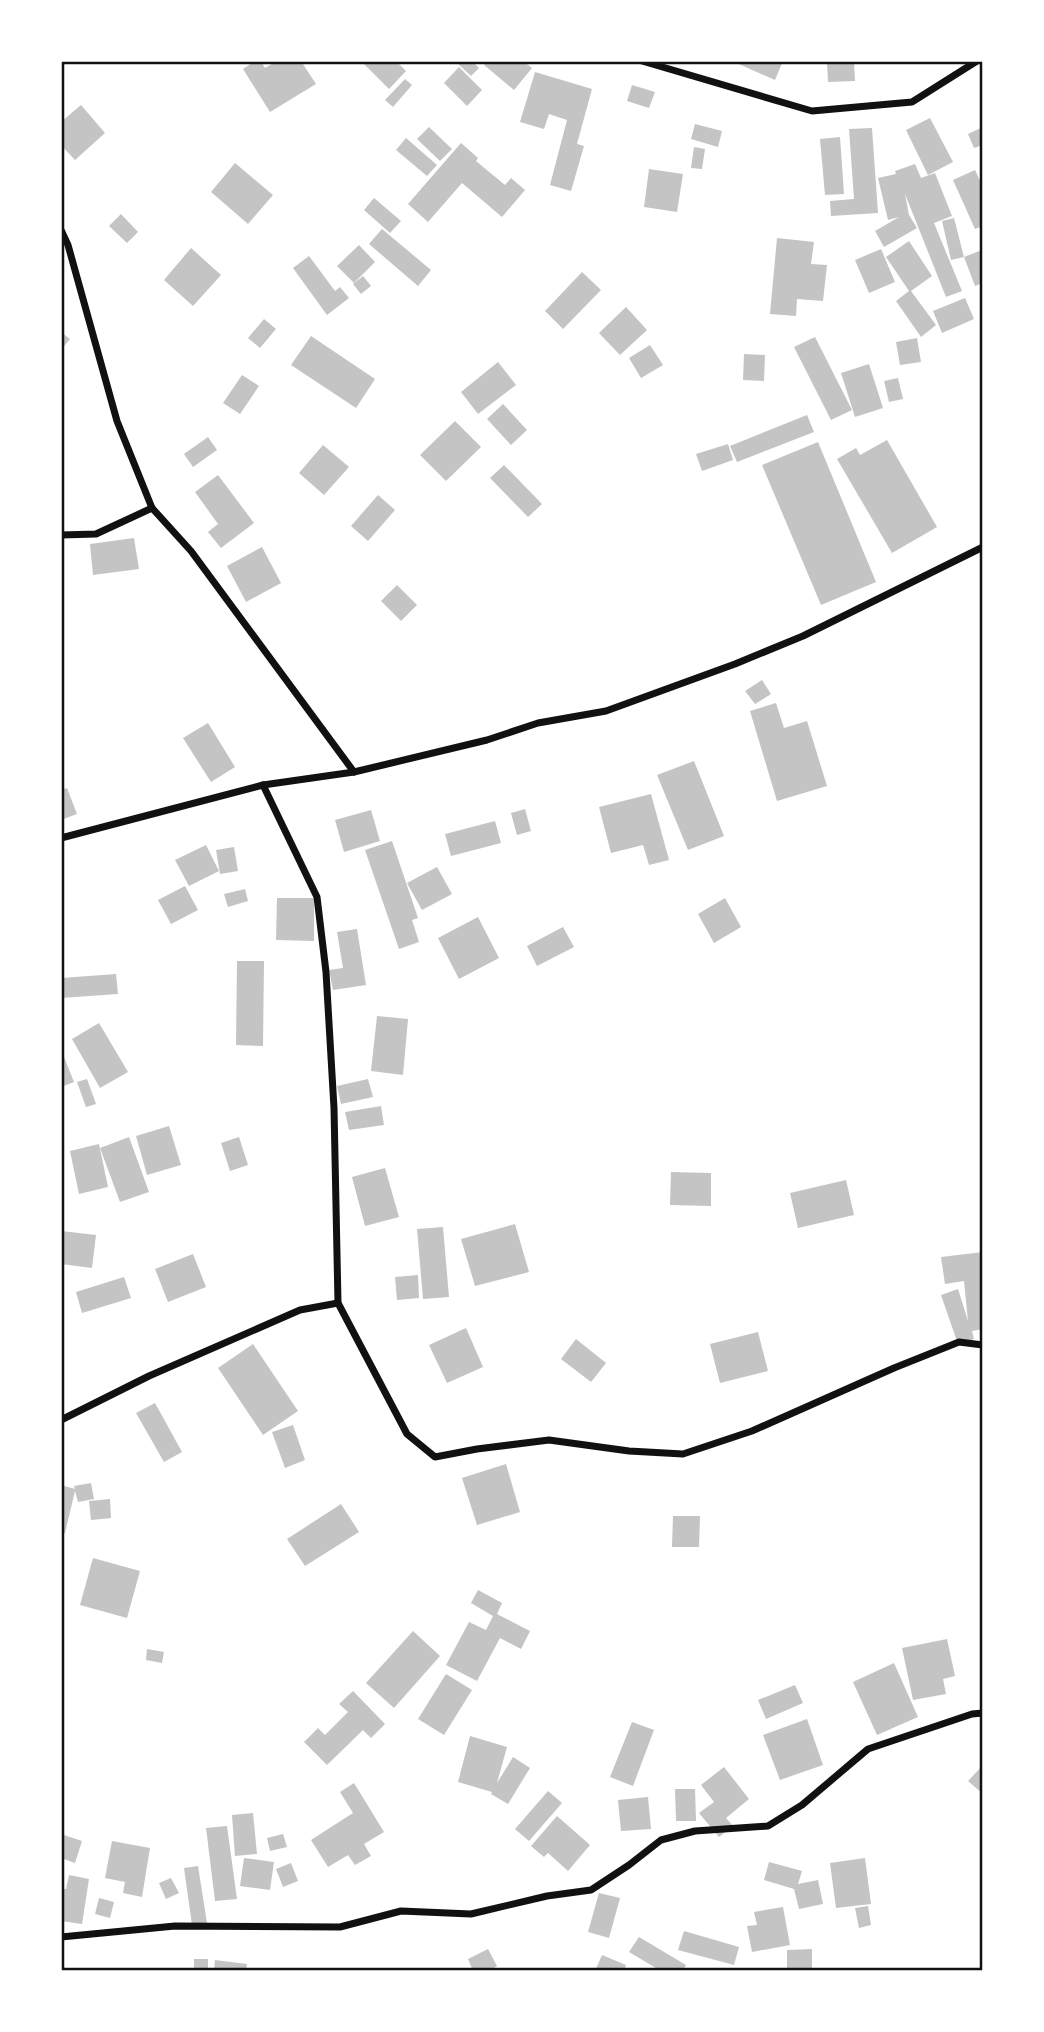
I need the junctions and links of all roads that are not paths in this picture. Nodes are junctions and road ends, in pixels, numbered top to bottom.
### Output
1 (642, 61) edge
2 (977, 61) edge
3 (61, 230) edge
4 (152, 508) junction
5 (61, 535) edge
6 (983, 547) edge
7 (354, 772) junction
8 (263, 785) junction
9 (61, 838) edge
10 (338, 1303) junction
11 (983, 1345) edge
12 (61, 1420) edge
13 (983, 1713) edge
14 (61, 1937) edge

1 - 2 street
3 - 4 street
4 - 5 street
4 - 7 street
6 - 7 street
7 - 8 street
8 - 9 street
8 - 10 street
10 - 11 street
10 - 12 street
13 - 14 street

